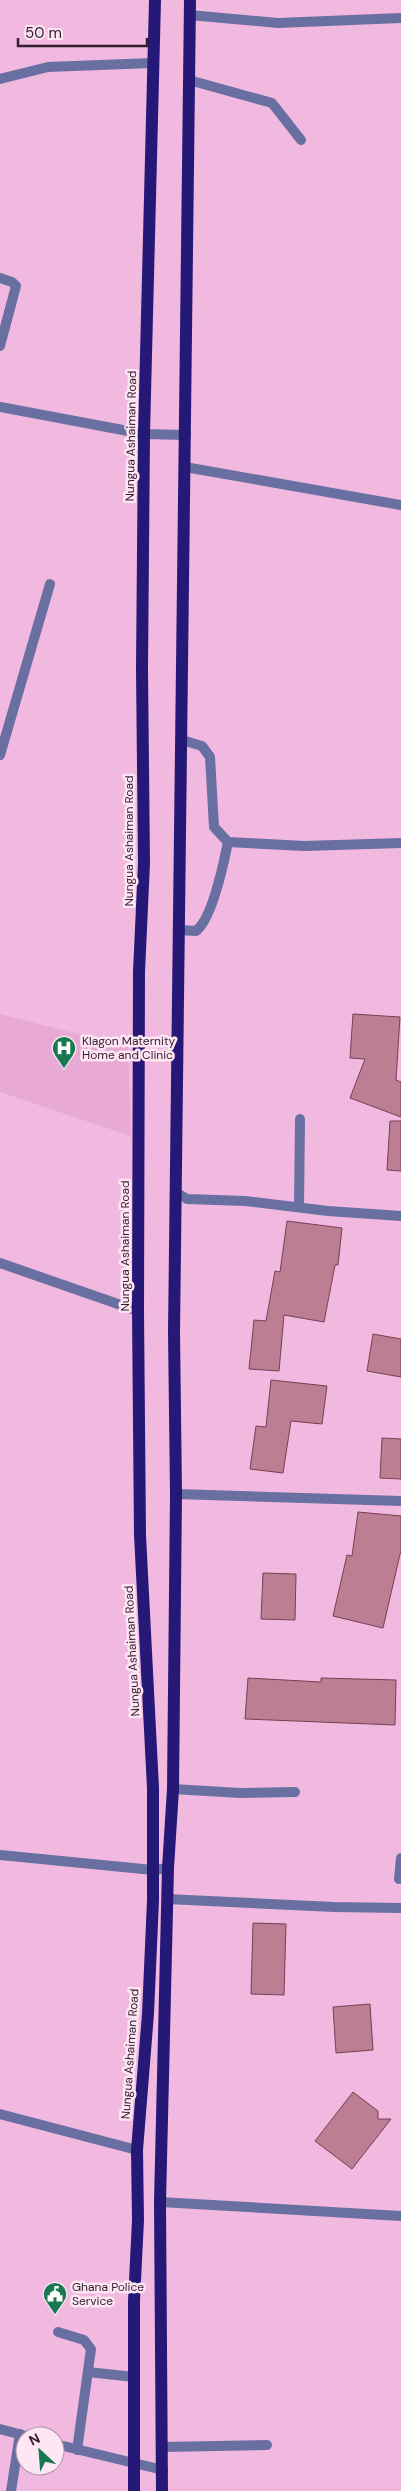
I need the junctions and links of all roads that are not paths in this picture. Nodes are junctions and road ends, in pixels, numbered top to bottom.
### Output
1 (155, 0) edge
2 (190, 0) edge
3 (189, 15) junction
4 (401, 18) edge
5 (152, 64) junction
6 (0, 79) edge
7 (189, 80) junction
8 (300, 140) dead end
9 (0, 278) edge
10 (0, 346) edge
11 (0, 407) edge
12 (144, 434) junction
13 (186, 434) junction
14 (185, 467) junction
15 (401, 505) edge
16 (50, 584) dead end
17 (182, 740) junction
18 (0, 755) edge
19 (228, 842) junction
20 (401, 843) edge
21 (179, 930) junction
22 (300, 1119) dead end
23 (177, 1193) junction
24 (299, 1208) junction
25 (401, 1216) edge
26 (0, 1264) edge
27 (138, 1311) junction
28 (176, 1494) junction
29 (401, 1501) edge
30 (173, 1789) junction
31 (295, 1792) dead end
32 (0, 1855) edge
33 (401, 1858) edge
34 (168, 1868) junction
35 (153, 1870) junction
36 (399, 1879) dead end
37 (167, 1899) junction
38 (401, 1908) edge
39 (0, 2114) edge
40 (137, 2150) junction
41 (160, 2202) junction
42 (401, 2216) edge
43 (58, 2332) dead end
44 (88, 2372) junction
45 (134, 2377) junction
46 (0, 2429) edge
47 (15, 2433) edge
48 (267, 2445) dead end
49 (65, 2447) edge
50 (163, 2447) junction
51 (77, 2450) junction
52 (135, 2463) junction
53 (15, 2469) edge
54 (163, 2470) junction
55 (10, 2491) edge
56 (134, 2491) edge
57 (162, 2491) edge

1 - 5 main road, Nungua Ashaiman Road
2 - 3 main road
3 - 4 street
3 - 7 main road
5 - 6 street
5 - 12 main road, Nungua Ashaiman Road
7 - 8 street
7 - 13 main road
9 - 10 street
11 - 12 street
12 - 13 street
12 - 27 main road, Nungua Ashaiman Road
13 - 14 main road
14 - 15 street
14 - 17 main road
16 - 18 street
17 - 19 street
17 - 21 main road
19 - 20 street
19 - 21 street
21 - 23 main road
22 - 24 street
23 - 24 street
23 - 28 main road
24 - 25 street
26 - 27 street
27 - 35 main road, Nungua Ashaiman Road
28 - 29 street
28 - 30 main road
30 - 31 street
30 - 34 main road
32 - 35 street
33 - 36 street
34 - 35 street
34 - 37 main road
35 - 40 main road, Nungua Ashaiman Road
37 - 38 street
37 - 41 main road
39 - 40 street
40 - 45 main road, Nungua Ashaiman Road
41 - 42 street
41 - 50 main road
43 - 44 street
44 - 45 street
44 - 51 street
45 - 52 main road, Nungua Ashaiman Road
46 - 47 street
48 - 50 street
49 - 51 street
50 - 54 main road
51 - 52 street
52 - 54 street
52 - 56 main road, Nungua Ashaiman Road
53 - 55 street
54 - 57 main road

